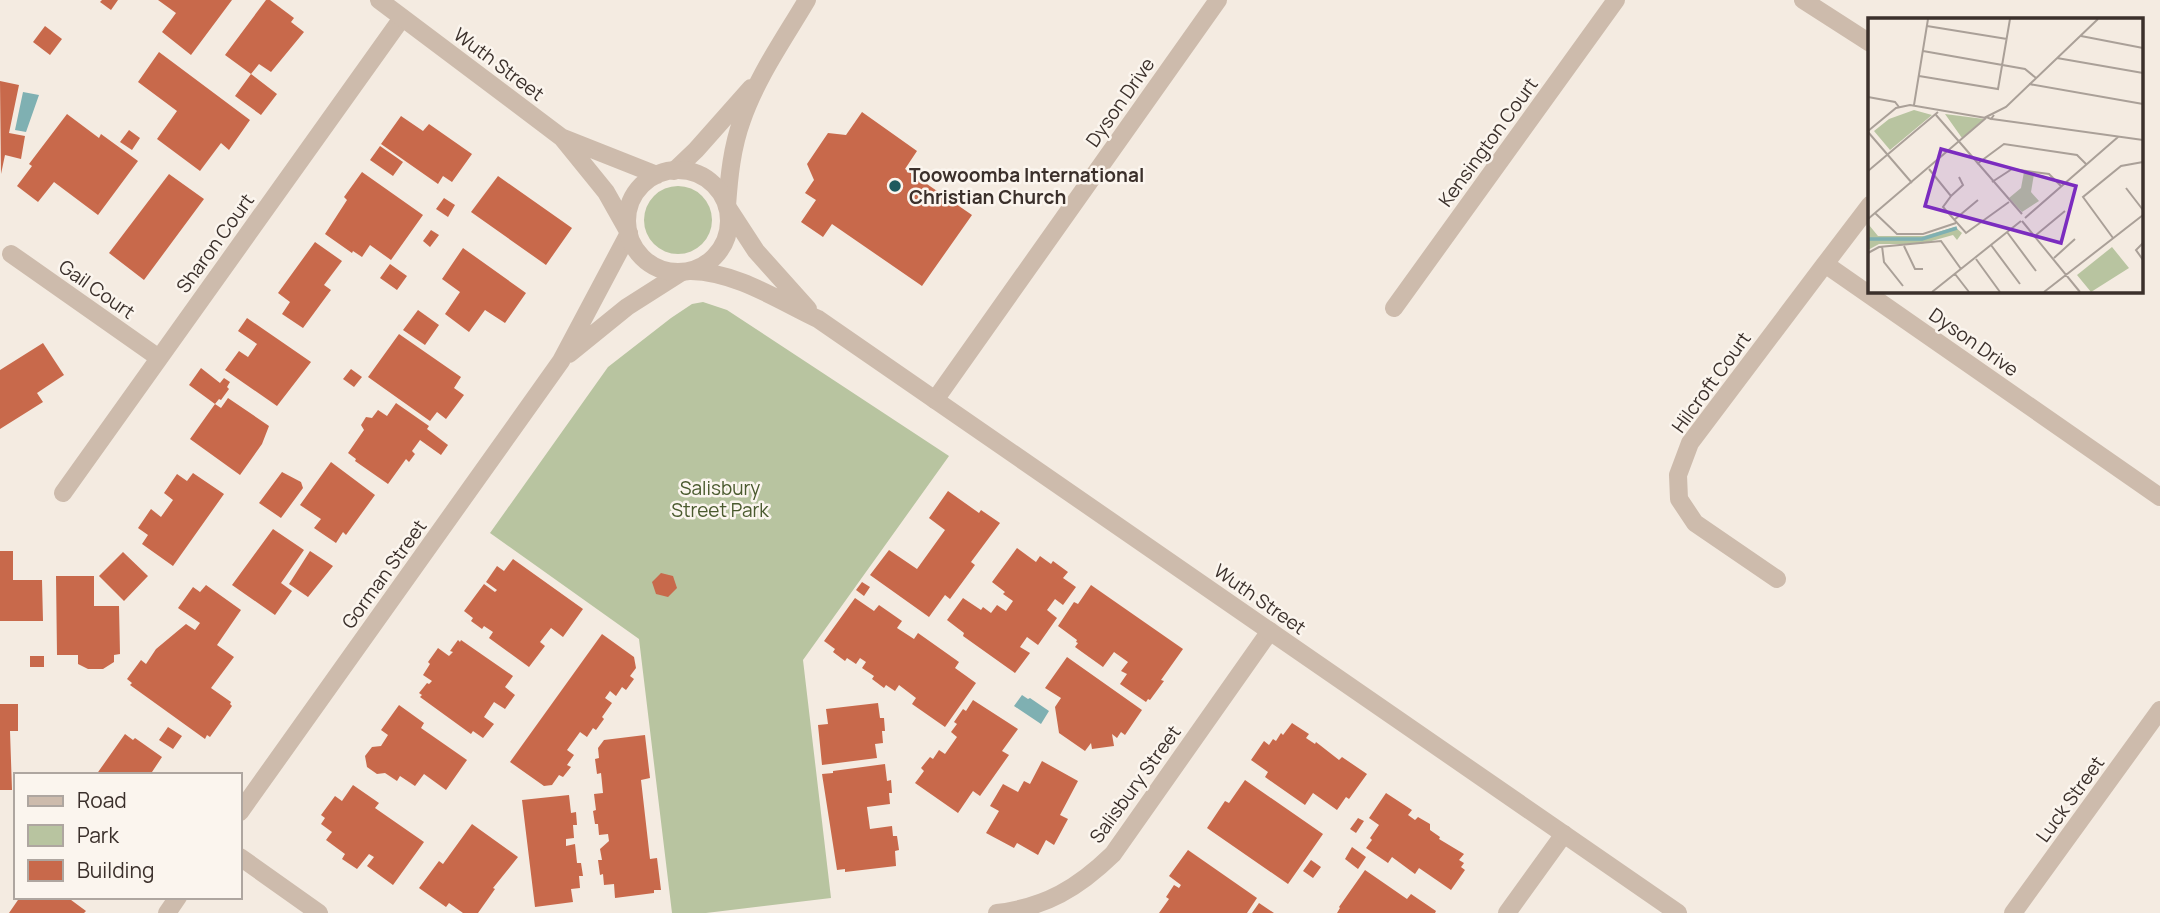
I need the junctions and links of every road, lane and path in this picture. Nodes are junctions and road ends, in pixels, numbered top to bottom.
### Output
1 (379, 0) edge
2 (807, 0) edge
3 (1218, 0) edge
4 (1616, 0) edge
5 (1803, 0) edge
6 (402, 18) junction
7 (1868, 42) edge
8 (760, 78) junction
9 (561, 137) junction
10 (666, 173) junction
11 (727, 206) junction
12 (1868, 208) edge
13 (628, 232) junction
14 (10, 254) dead end
15 (1825, 264) junction
16 (687, 271) junction
17 (1394, 308) dead end
18 (818, 319) junction
19 (159, 358) junction
20 (561, 361) junction
21 (935, 400) junction
22 (62, 493) dead end
23 (2160, 497) edge
24 (1777, 579) dead end
25 (1270, 631) junction
26 (2157, 721) edge
27 (242, 808) edge
28 (1563, 834) junction
29 (242, 858) edge
30 (319, 913) edge
31 (997, 913) edge
32 (1507, 913) edge
33 (1678, 913) edge
34 (2013, 913) edge

1 - 6 street, Wuth Street
2 - 8 street
3 - 21 street, Dyson Drive
4 - 17 street, Kensington Court
5 - 7 street
6 - 9 street, Wuth Street
6 - 19 street, Sharon Court
8 - 10 street
8 - 11 street
9 - 10 street, Wuth Street
9 - 13 street, Wuth Street
10 - 11 street
10 - 13 street
11 - 16 street
11 - 18 street, Wuth Street
12 - 15 street
13 - 16 street
13 - 20 street, Gorman Street
14 - 19 street, Gail Court
15 - 23 street, Dyson Drive
15 - 24 street, Hilcroft Court
16 - 18 street, Wuth Street
16 - 20 street, Gorman Street
18 - 21 street, Wuth Street
19 - 22 street, Sharon Court
20 - 27 street, Gorman Street
21 - 25 street, Wuth Street
25 - 28 street, Wuth Street
25 - 31 street, Salisbury Street
26 - 34 street, Luck Street
28 - 32 street
28 - 33 street, Wuth Street
29 - 30 street

